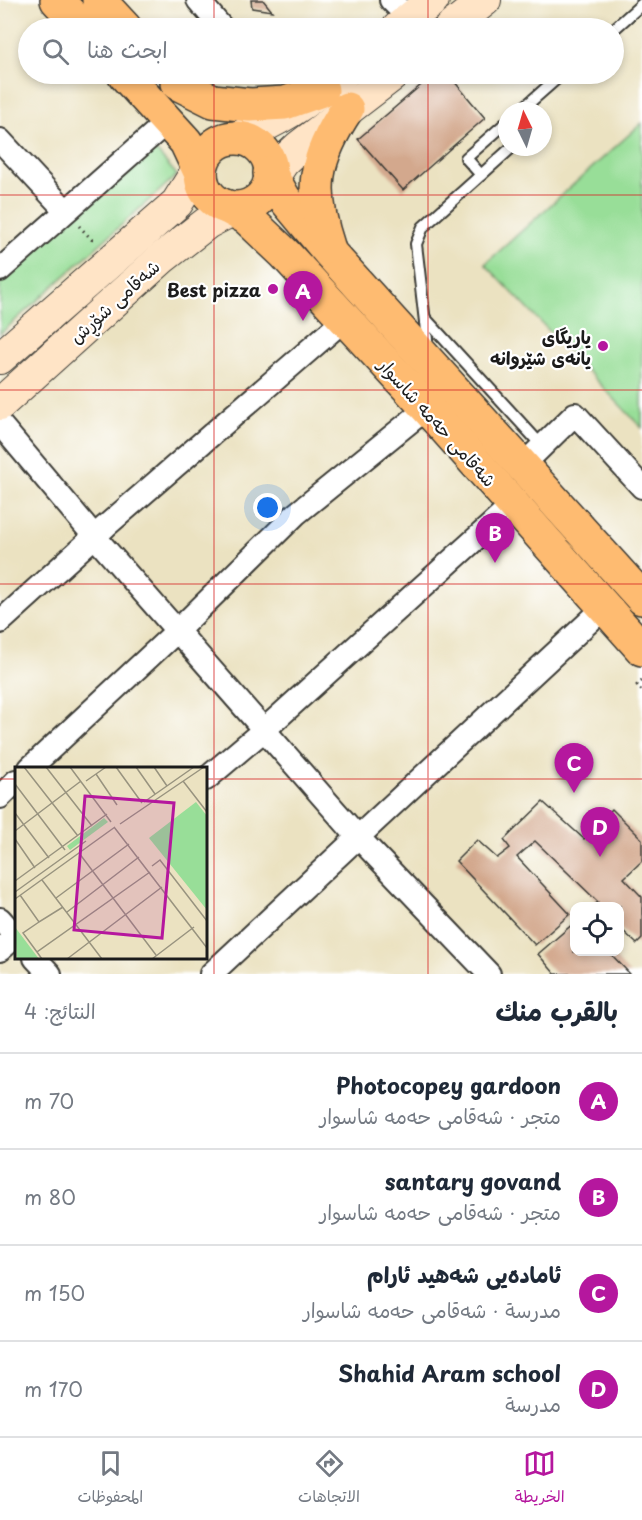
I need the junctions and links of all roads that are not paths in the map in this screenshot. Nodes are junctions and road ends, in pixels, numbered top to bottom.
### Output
1 (57, 0) edge
2 (99, 0) edge
3 (198, 0) edge
4 (485, 0) edge
5 (642, 4) edge
6 (74, 18) edge
7 (116, 18) edge
8 (213, 18) edge
9 (462, 18) edge
10 (624, 20) edge
11 (133, 84) edge
12 (178, 84) edge
13 (183, 84) edge
14 (361, 84) edge
15 (551, 84) edge
16 (344, 89) edge
17 (530, 102) edge
18 (168, 121) junction
19 (498, 130) edge
20 (241, 138) junction
21 (0, 140) edge
22 (502, 156) edge
23 (200, 168) junction
24 (481, 175) junction
25 (271, 178) junction
26 (231, 208) junction
27 (66, 211) junction
28 (142, 233) junction
29 (330, 253) junction
30 (162, 258) junction
31 (0, 270) edge
32 (425, 318) junction
33 (345, 319) junction
34 (0, 358) edge
35 (429, 360) junction
36 (0, 404) edge
37 (427, 408) junction
38 (477, 414) junction
39 (0, 424) edge
40 (455, 440) junction
41 (533, 456) junction
42 (642, 487) edge
43 (513, 506) junction
44 (94, 536) junction
45 (642, 598) edge
46 (606, 606) junction
47 (0, 622) edge
48 (177, 631) junction
49 (642, 649) edge
50 (264, 730) junction
51 (31, 767) edge
52 (207, 778) edge
53 (15, 783) edge
54 (0, 797) edge
55 (358, 837) junction
56 (0, 918) edge
57 (15, 936) edge
58 (15, 938) edge
59 (0, 950) edge
60 (37, 959) edge
61 (50, 974) edge
62 (211, 974) edge
63 (489, 974) edge

1 - 6 main road
2 - 7 main road
3 - 8 street
4 - 9 main road
5 - 10 lane
11 - 18 main road
12 - 20 main road
13 - 16 main road
14 - 16 main road
15 - 17 lane
16 - 20 main road
16 - 25 main road
16 - 29 main road
18 - 23 main road
18 - 27 street
19 - 24 lane
20 - 23 main road
20 - 25 main road
21 - 27 street
22 - 24 lane
23 - 26 main road
23 - 28 main road, شەقامی شۆڕش
24 - 32 lane
25 - 26 main road
25 - 29 main road, شەقامی حەمە شاسوار
26 - 30 main road, شەقامی شۆڕش
26 - 33 main road, شەقامی حەمە شاسوار
27 - 31 street
28 - 30 main road
28 - 34 main road, شەقامی شۆڕش
29 - 35 main road, شەقامی حەمە شاسوار
30 - 36 main road, شەقامی شۆڕش
32 - 35 lane
32 - 41 lane
33 - 37 main road, شەقامی حەمە شاسوار
33 - 44 street
35 - 38 main road, شەقامی حەمە شاسوار
37 - 40 main road, شەقامی حەمە شاسوار
37 - 48 street
38 - 40 main road
38 - 41 main road, شەقامی حەمە شاسوار
39 - 44 street
40 - 43 main road, شەقامی حەمە شاسوار
41 - 42 street
41 - 45 main road, شەقامی حەمە شاسوار
43 - 46 main road, شەقامی حەمە شاسوار
43 - 50 street
44 - 47 street
44 - 48 street
46 - 49 main road, شەقامی حەمە شاسوار
46 - 55 street
48 - 50 street
48 - 51 street
50 - 52 street
50 - 55 street
53 - 54 street
55 - 62 street
55 - 63 street
56 - 57 street
58 - 59 street
60 - 61 street

